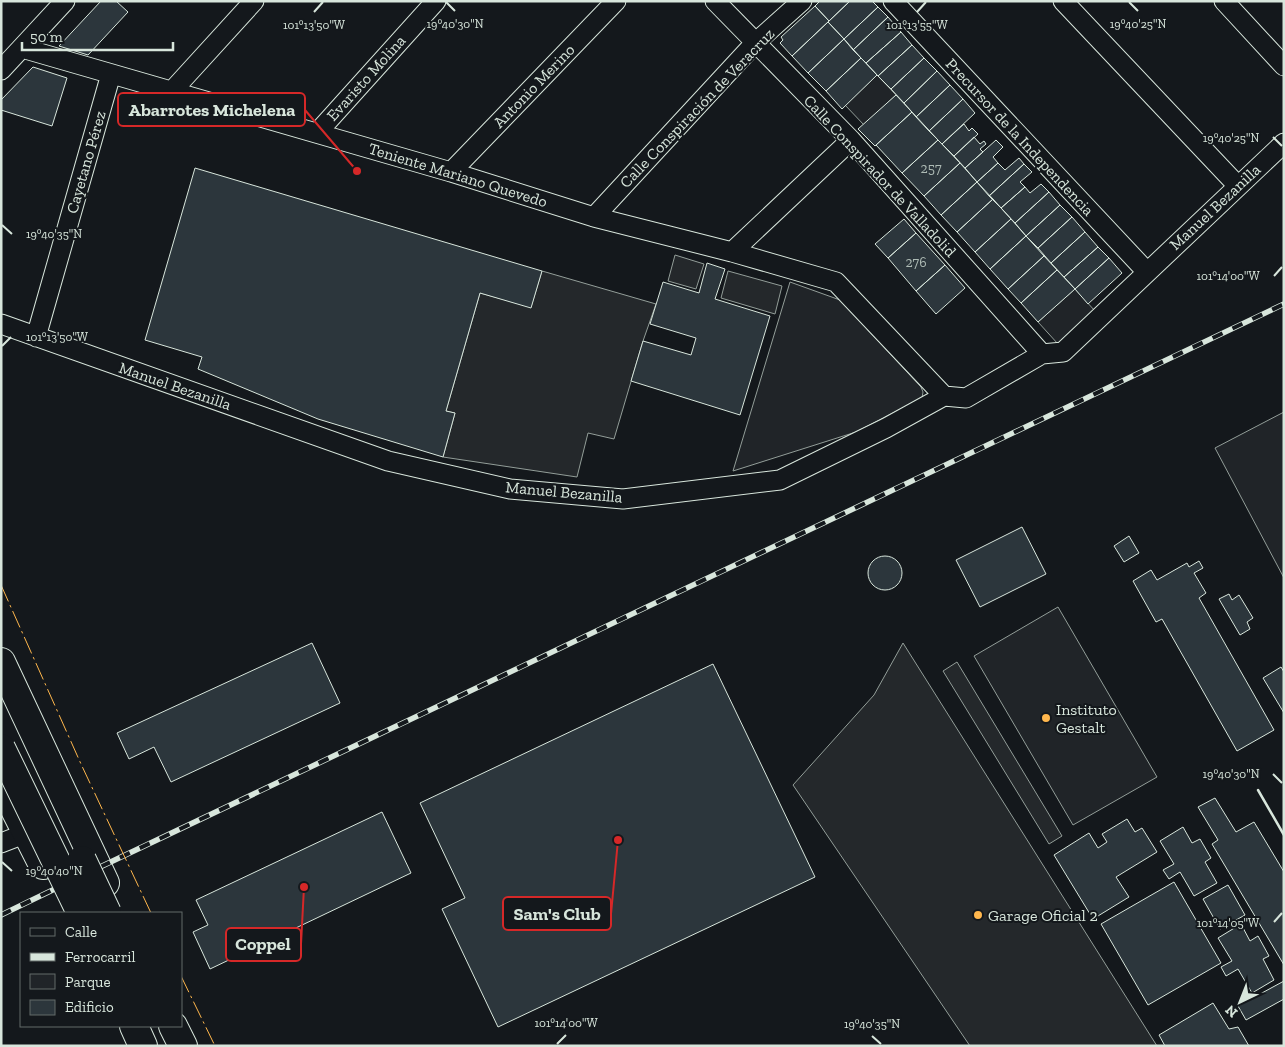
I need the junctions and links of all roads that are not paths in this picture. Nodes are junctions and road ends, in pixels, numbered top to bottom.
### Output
1 (65, 1) edge
2 (254, 1) edge
3 (436, 1) edge
4 (616, 1) edge
5 (715, 1) edge
6 (802, 1) edge
7 (893, 1) edge
8 (1063, 1) edge
9 (1224, 1) edge
10 (755, 43) junction
11 (22, 48) junction
12 (1284, 66) edge
13 (1, 70) edge
14 (111, 74) junction
15 (172, 92) junction
16 (317, 133) junction
17 (851, 140) junction
18 (1284, 143) edge
19 (451, 172) junction
20 (1238, 186) junction
21 (594, 216) junction
22 (732, 252) junction
23 (1147, 272) junction
24 (1, 324) edge
25 (36, 337) junction
26 (1042, 354) junction
27 (944, 396) junction
28 (1, 662) edge
29 (1, 688) edge
30 (1, 748) edge
31 (1, 782) edge
32 (27, 833) junction
33 (1, 843) edge
34 (79, 896) edge
35 (105, 912) edge
36 (118, 912) edge
37 (118, 1027) edge
38 (134, 1027) edge
39 (160, 1027) edge
40 (174, 1027) edge
41 (128, 1046) edge
42 (143, 1046) edge
43 (169, 1046) edge
44 (183, 1046) edge

1 - 11 street
2 - 15 street
3 - 16 street, Evaristo Molina
4 - 19 street, Antonio Merino
5 - 10 street, Calle Conspirador de Valladolid
6 - 10 street, Calle Conspiración de Veracruz
7 - 23 street, Precursor de la Independencia
8 - 20 street
9 - 12 street
10 - 17 street, Calle Conspirador de Valladolid
10 - 21 street, Calle Conspiración de Veracruz
11 - 13 street
11 - 14 street, Teniente Mariano Quevedo
14 - 15 street, Teniente Mariano Quevedo
14 - 25 street, Cayetano Pérez
15 - 16 street, Teniente Mariano Quevedo
16 - 19 street, Teniente Mariano Quevedo
17 - 22 street
17 - 26 street, Calle Conspirador de Valladolid
18 - 20 street, Manuel Bezanilla
19 - 21 street, Teniente Mariano Quevedo
20 - 23 street, Manuel Bezanilla
21 - 22 street, Teniente Mariano Quevedo
22 - 27 street, Teniente Mariano Quevedo
23 - 26 street, Manuel Bezanilla
24 - 25 street, Manuel Bezanilla
25 - 27 street, Manuel Bezanilla
26 - 27 street
28 - 34 highway
29 - 34 highway, bridge
30 - 34 highway, bridge
31 - 32 highway
32 - 33 street
32 - 34 highway
34 - 35 highway, bridge
34 - 36 highway
37 - 41 highway
38 - 42 highway
39 - 43 highway
40 - 44 highway

